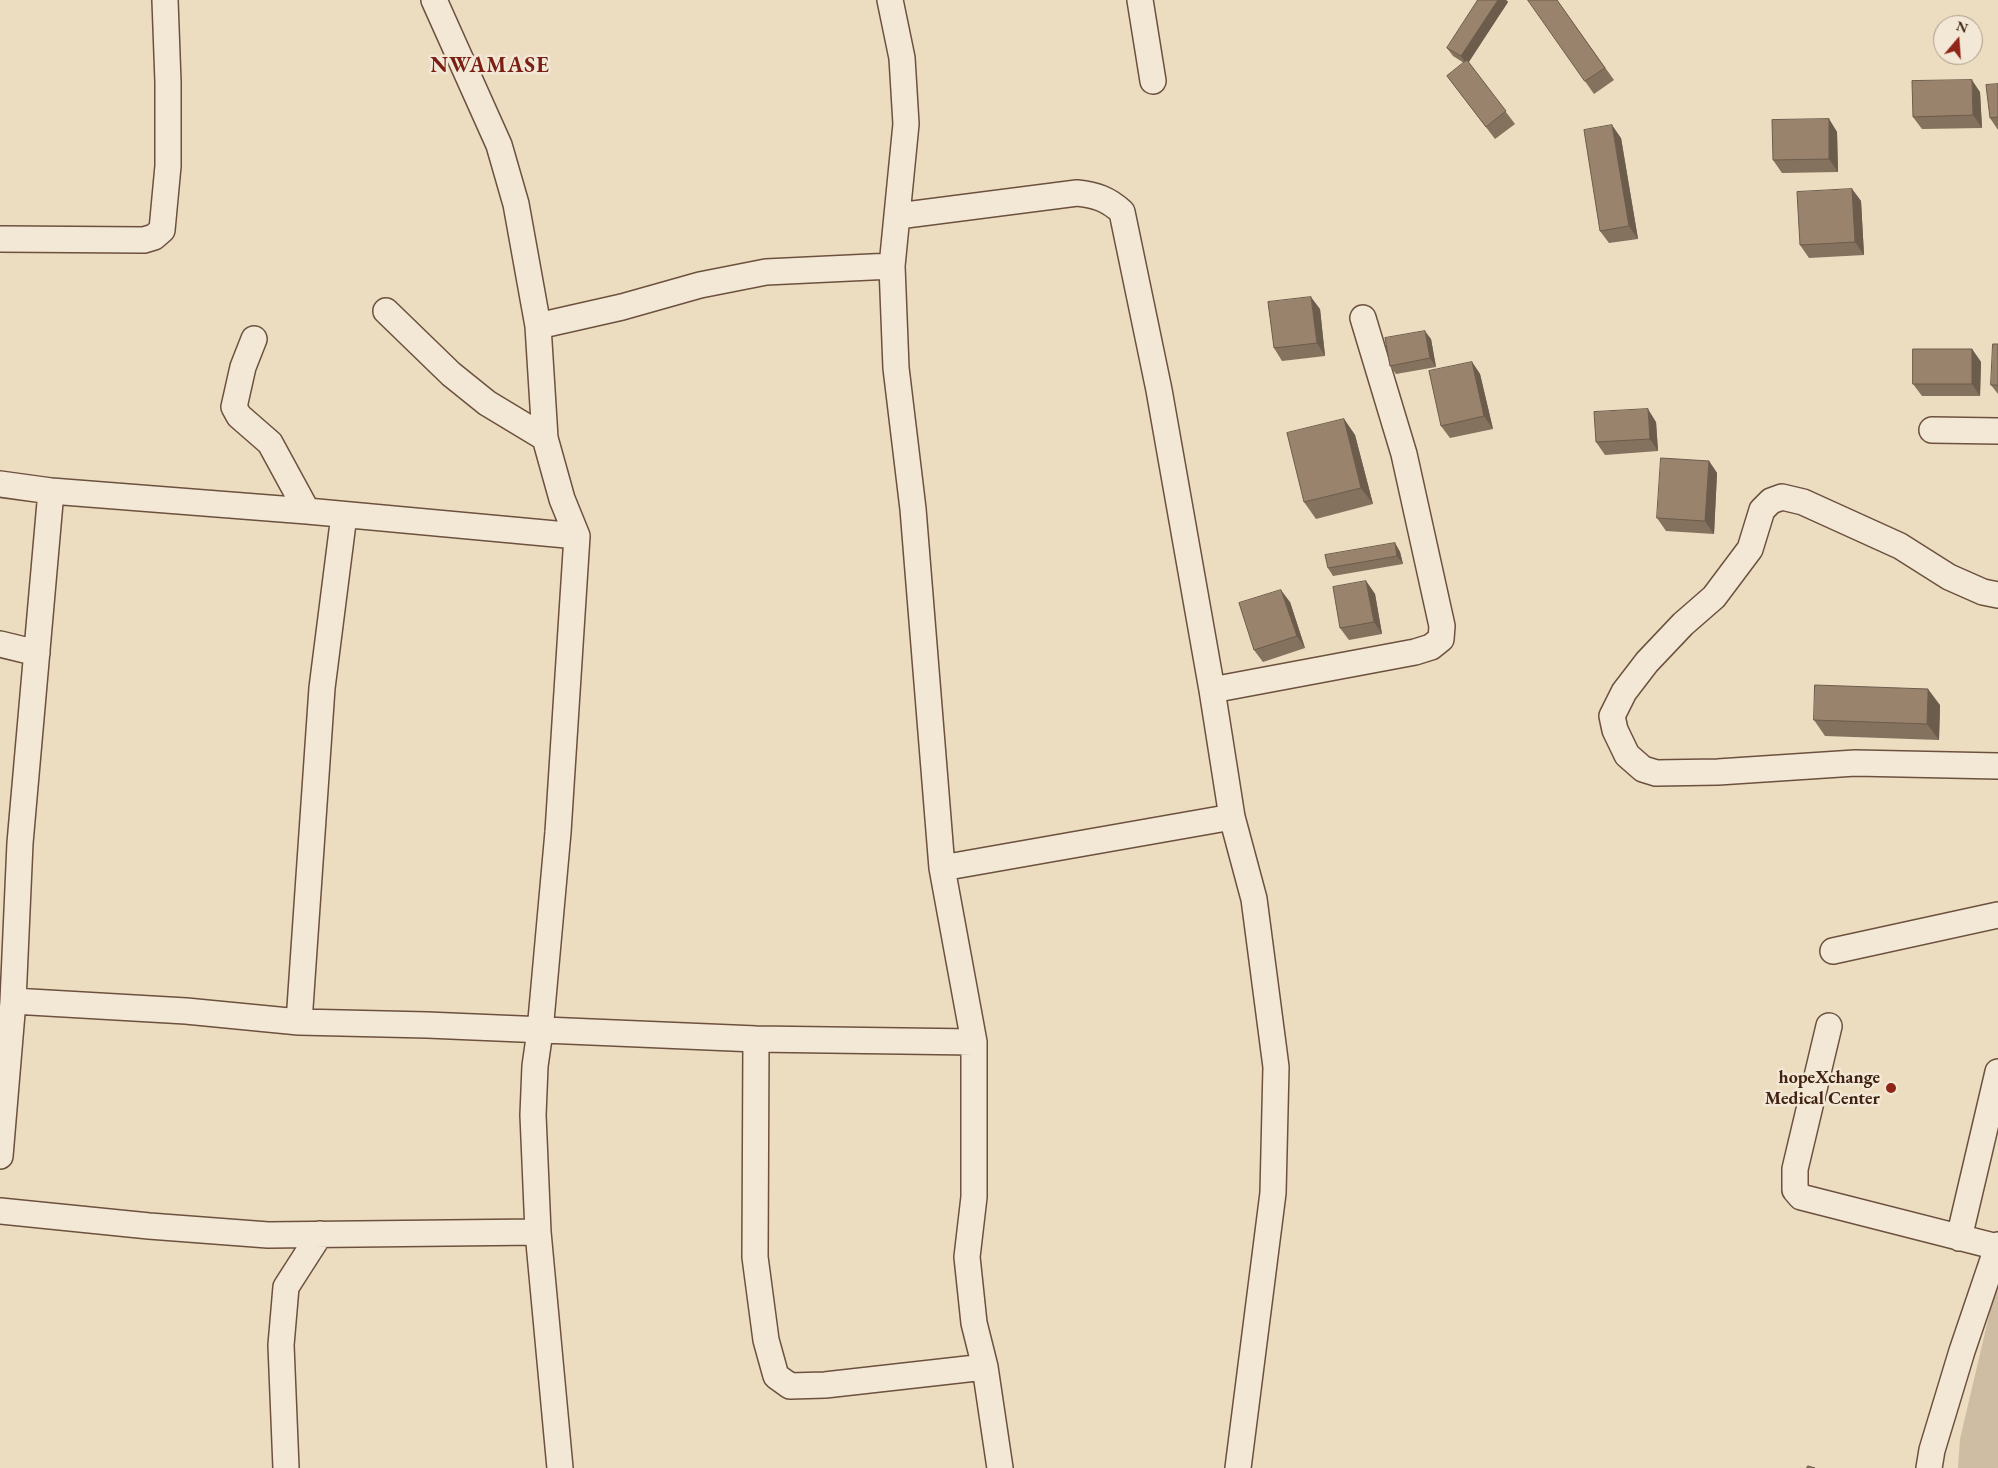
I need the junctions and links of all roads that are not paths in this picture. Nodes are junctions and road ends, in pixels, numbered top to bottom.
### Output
1 (164, 0) edge
2 (434, 0) edge
3 (890, 0) edge
4 (1140, 0) edge
5 (1153, 81) dead end
6 (898, 216) junction
7 (0, 239) edge
8 (892, 266) junction
9 (386, 311) dead end
10 (1363, 318) dead end
11 (538, 326) junction
12 (254, 339) dead end
13 (1932, 430) dead end
14 (1998, 431) edge
15 (545, 438) junction
16 (0, 484) edge
17 (51, 491) junction
18 (307, 511) junction
19 (344, 515) junction
20 (577, 536) junction
21 (1998, 594) edge
22 (0, 644) edge
23 (37, 653) junction
24 (1212, 690) junction
25 (1998, 766) edge
26 (1232, 817) junction
27 (942, 868) junction
28 (1998, 915) edge
29 (1833, 951) dead end
30 (13, 1001) junction
31 (299, 1022) junction
32 (1829, 1026) dead end
33 (540, 1031) junction
34 (756, 1039) junction
35 (974, 1042) junction
36 (1998, 1072) edge
37 (0, 1156) edge
38 (0, 1211) edge
39 (538, 1232) junction
40 (320, 1234) junction
41 (1959, 1238) junction
42 (1998, 1246) edge
43 (1993, 1276) edge
44 (986, 1367) junction
45 (286, 1468) edge
46 (560, 1468) edge
47 (1000, 1468) edge
48 (1238, 1468) edge
49 (1929, 1468) edge

1 - 7 street
2 - 11 street
3 - 6 street
4 - 5 street
6 - 8 street
6 - 24 street
8 - 11 street
8 - 27 street
9 - 15 street
10 - 24 street
11 - 15 street
12 - 18 street
13 - 14 street
15 - 20 street
16 - 17 street
17 - 18 street
17 - 23 street
18 - 19 street
19 - 20 street
19 - 31 street
20 - 33 street
21 - 25 street
22 - 23 street
23 - 30 street
24 - 26 street
26 - 27 street
26 - 48 street
27 - 35 street
28 - 29 street
30 - 31 street
30 - 37 street
31 - 33 street
32 - 41 street
33 - 34 street
33 - 39 street
34 - 35 street
34 - 44 street
35 - 44 street
36 - 41 street
38 - 40 street
39 - 40 street
39 - 46 street
40 - 45 street
41 - 42 street
42 - 43 street
43 - 49 street
44 - 47 street

